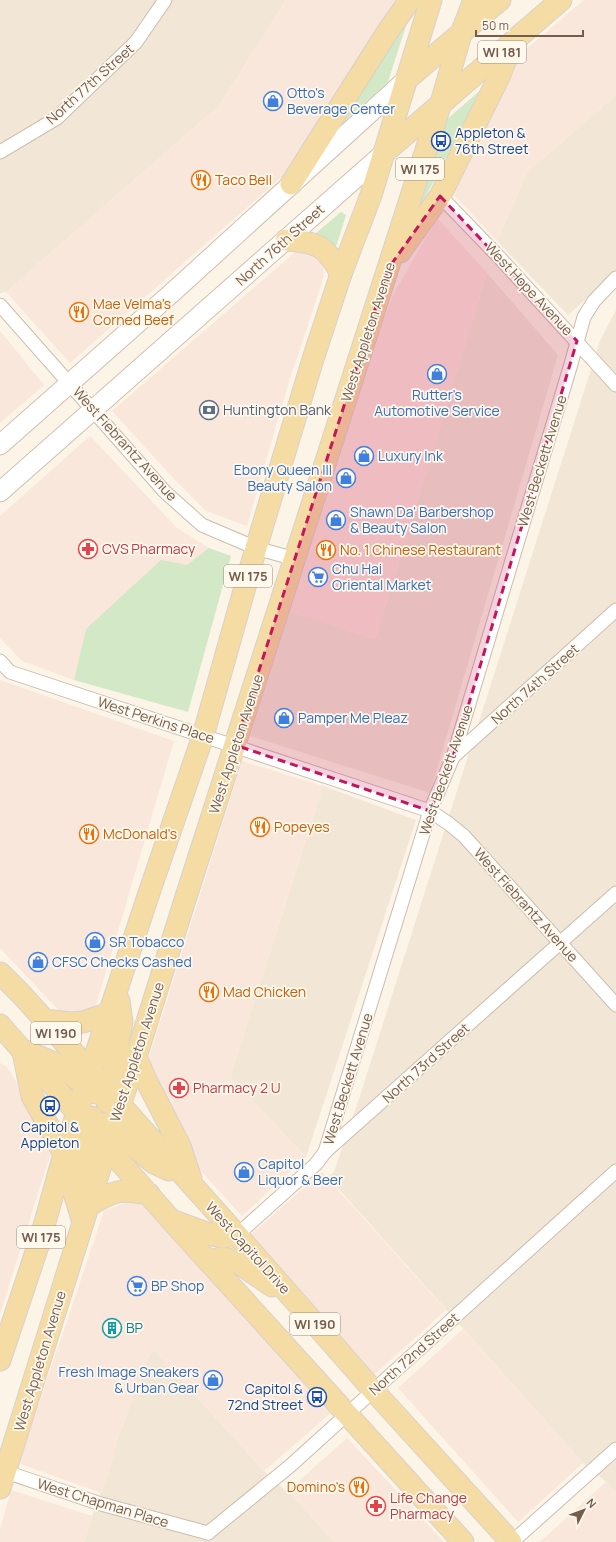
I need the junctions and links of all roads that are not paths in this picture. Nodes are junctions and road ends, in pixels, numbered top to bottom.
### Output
1 (165, 0) edge
2 (410, 0) edge
3 (431, 0) edge
4 (474, 0) edge
5 (500, 0) edge
6 (561, 0) edge
7 (461, 34) junction
8 (513, 42) junction
9 (406, 80) junction
10 (441, 103) junction
11 (0, 152) edge
12 (384, 153) junction
13 (291, 184) junction
14 (440, 196) junction
15 (286, 240) junction
16 (388, 269) junction
17 (341, 274) junction
18 (616, 278) edge
19 (0, 305) edge
20 (577, 341) junction
21 (70, 384) junction
22 (616, 385) edge
23 (94, 410) junction
24 (0, 445) edge
25 (0, 492) edge
26 (256, 548) junction
27 (295, 559) junction
28 (616, 610) edge
29 (0, 661) edge
30 (202, 736) junction
31 (236, 745) junction
32 (453, 757) junction
33 (430, 812) junction
34 (616, 893) edge
35 (561, 943) junction
36 (0, 973) edge
37 (117, 990) junction
38 (616, 1005) edge
39 (110, 1013) junction
40 (44, 1020) junction
41 (8, 1039) edge
42 (136, 1057) junction
43 (101, 1092) junction
44 (97, 1126) junction
45 (325, 1152) junction
46 (64, 1154) junction
47 (616, 1171) edge
48 (189, 1182) junction
49 (149, 1194) junction
50 (86, 1214) junction
51 (171, 1220) junction
52 (237, 1235) junction
53 (209, 1262) junction
54 (289, 1294) junction
55 (0, 1360) edge
56 (373, 1390) junction
57 (348, 1415) junction
58 (616, 1449) edge
59 (2, 1476) edge
60 (206, 1538) edge
61 (463, 1542) edge
62 (512, 1542) edge

1 - 11 street, North 77th Street
2 - 13 main road
3 - 9 main road, West Appleton Avenue / WI 175
4 - 7 main road, West Appleton Avenue / WI 175
5 - 7 main road, WI 181
6 - 8 main road, North 76th Street / WI 181
7 - 9 main road, WI 181
7 - 10 main road, West Appleton Avenue / WI 175
8 - 10 main road, North 76th Street / WI 181
8 - 14 main road
9 - 12 main road, West Appleton Avenue / WI 175
9 - 13 main road, WI 181
10 - 12 main road, North 76th Street / WI 181
10 - 16 main road, West Appleton Avenue / WI 175
12 - 15 main road, North 76th Street / WI 181
12 - 17 main road, West Appleton Avenue / WI 175
13 - 21 main road, WI 181
14 - 16 main road
14 - 20 street, West Hope Avenue
15 - 17 main road
15 - 23 main road, North 76th Street / WI 181
16 - 27 main road, West Appleton Avenue / WI 175
17 - 26 main road, West Appleton Avenue / WI 175
18 - 20 street, West Beckett Avenue
19 - 21 street, West Fiebrantz Avenue
20 - 22 street, West Hope Avenue
20 - 32 street, West Beckett Avenue
21 - 23 street, West Fiebrantz Avenue
21 - 24 main road, WI 181
23 - 25 main road, North 76th Street / WI 181
23 - 26 street, West Fiebrantz Avenue
26 - 27 street, West Fiebrantz Avenue
26 - 30 main road, West Appleton Avenue / WI 175
27 - 31 main road, West Appleton Avenue / WI 175
28 - 32 street, North 74th Street
29 - 30 street, West Perkins Place
30 - 31 street, West Perkins Place
30 - 37 main road, West Appleton Avenue / WI 175
31 - 33 street, West Perkins Place
31 - 42 main road, West Appleton Avenue / WI 175
32 - 33 street, West Beckett Avenue
33 - 35 street, West Fiebrantz Avenue
33 - 45 street, West Beckett Avenue
34 - 35 street, North 73rd Street
35 - 38 street, West Fiebrantz Avenue
35 - 45 street, North 73rd Street
36 - 40 main road, West Capitol Drive / WI 190
37 - 39 main road, West Appleton Avenue / WI 175
37 - 43 main road
39 - 40 main road
39 - 43 main road, West Appleton Avenue / WI 175
40 - 43 main road, West Capitol Drive / WI 190
41 - 43 main road
41 - 44 main road, WI 190
41 - 46 main road
42 - 43 main road, West Appleton Avenue / WI 175
42 - 48 main road
43 - 44 main road, West Appleton Avenue / WI 175
43 - 44 main road
43 - 48 main road, West Capitol Drive / WI 190
44 - 46 main road, West Appleton Avenue / WI 175
44 - 48 main road
44 - 49 main road, WI 190
44 - 50 main road, West Appleton Avenue / WI 175
45 - 52 street, North 73rd Street
46 - 55 main road, West Appleton Avenue / WI 175
47 - 56 street, North 72nd Street
48 - 52 main road, West Capitol Drive / WI 190
49 - 50 main road
49 - 51 main road, WI 190
50 - 59 main road, West Appleton Avenue / WI 175
51 - 52 main road
51 - 53 main road, WI 190
52 - 54 main road, West Capitol Drive / WI 190
53 - 54 main road
53 - 57 main road, WI 190
54 - 56 main road, West Capitol Drive / WI 190
56 - 57 street, North 72nd Street
56 - 62 main road, West Capitol Drive / WI 190
57 - 60 street, North 72nd Street
57 - 61 main road, WI 190
58 - 62 street
59 - 60 street, West Chapman Place

